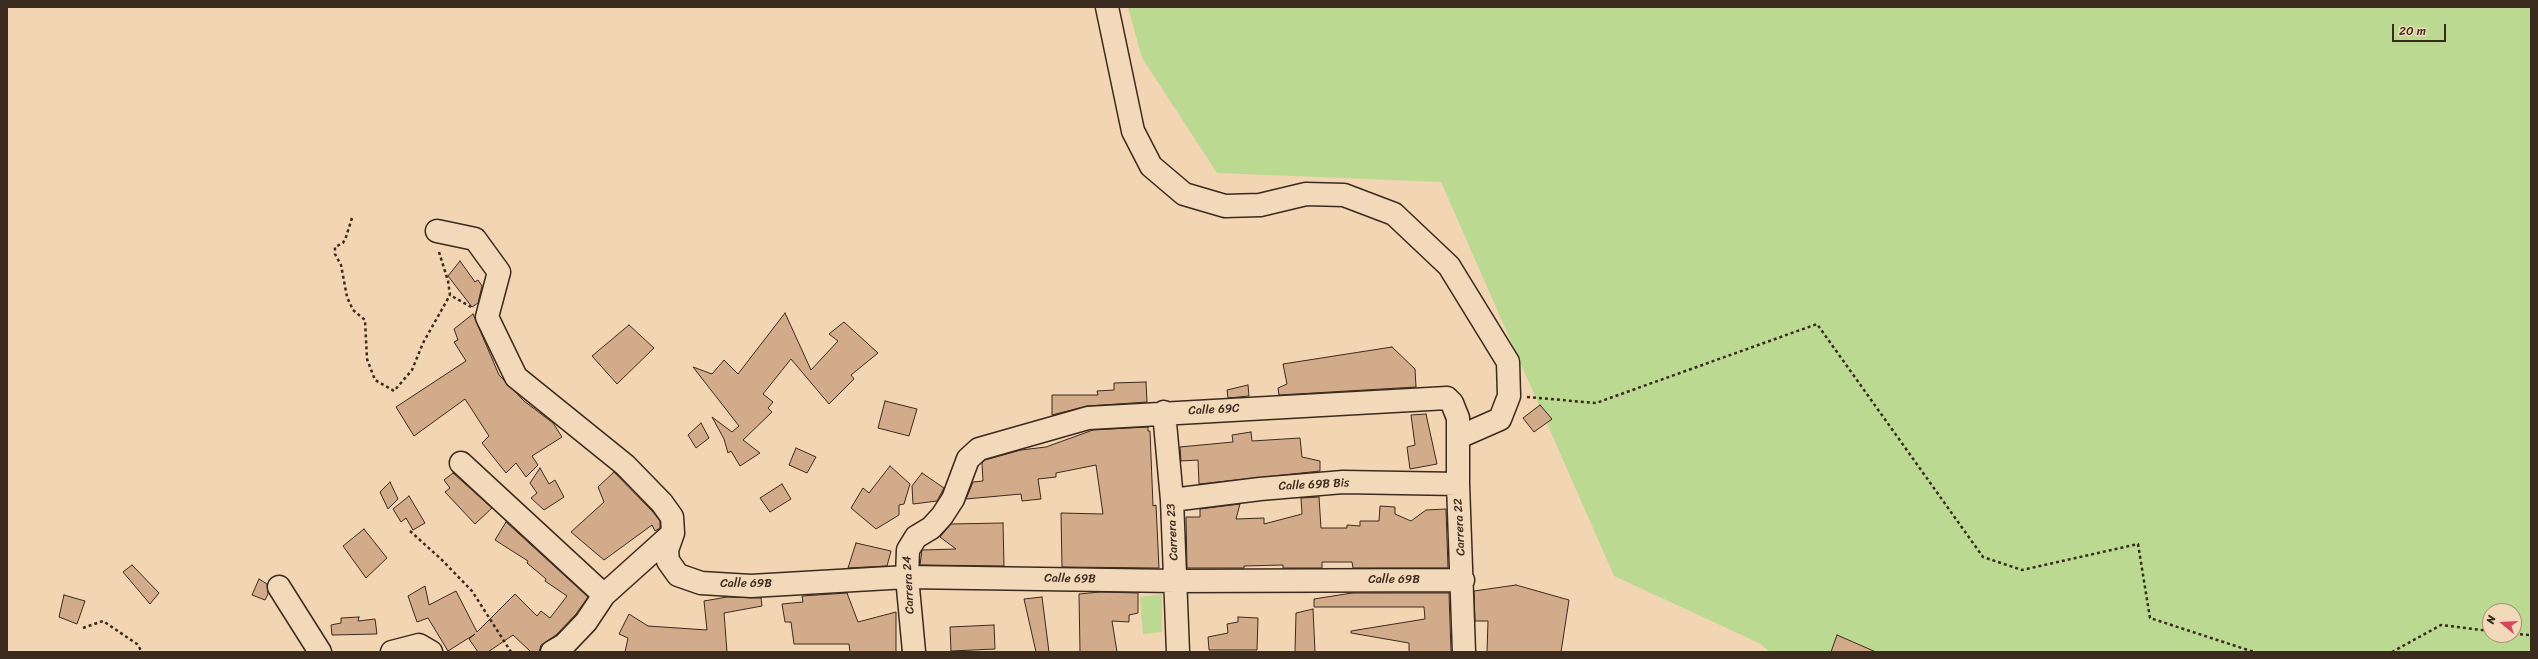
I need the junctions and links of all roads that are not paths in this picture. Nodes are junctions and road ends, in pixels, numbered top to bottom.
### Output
1 (1107, 7) edge
2 (437, 231) road end
3 (1452, 403) joint
4 (1164, 412) junction
5 (1459, 437) junction
6 (979, 449) joint
7 (461, 463) dead end
8 (1458, 484) junction
9 (1172, 500) junction
10 (673, 533) junction
11 (907, 576) junction
12 (1463, 580) junction
13 (1175, 581) junction
14 (279, 587) dead end
15 (604, 595) junction
16 (320, 652) edge
17 (392, 652) edge
18 (431, 652) edge
19 (552, 652) edge
20 (914, 652) edge
21 (1178, 652) edge
22 (1464, 652) edge

1 - 5 street
2 - 10 street
3 - 4 street, Calle 69C
3 - 5 street, Carrera 22
4 - 6 street, Calle 69C
4 - 9 street, Carrera 23
5 - 8 street, Carrera 22
6 - 11 street, Carrera 24
7 - 15 street
8 - 9 street, Calle 69B Bis
8 - 12 street, Carrera 22
9 - 13 street, Carrera 23
10 - 11 street, Calle 69B
10 - 15 street
11 - 13 street, Calle 69B
11 - 20 street, Carrera 24
12 - 13 street, Calle 69B
12 - 22 street, Carrera 22
13 - 21 street, Carrera 23
14 - 16 street
15 - 19 street
17 - 18 street

